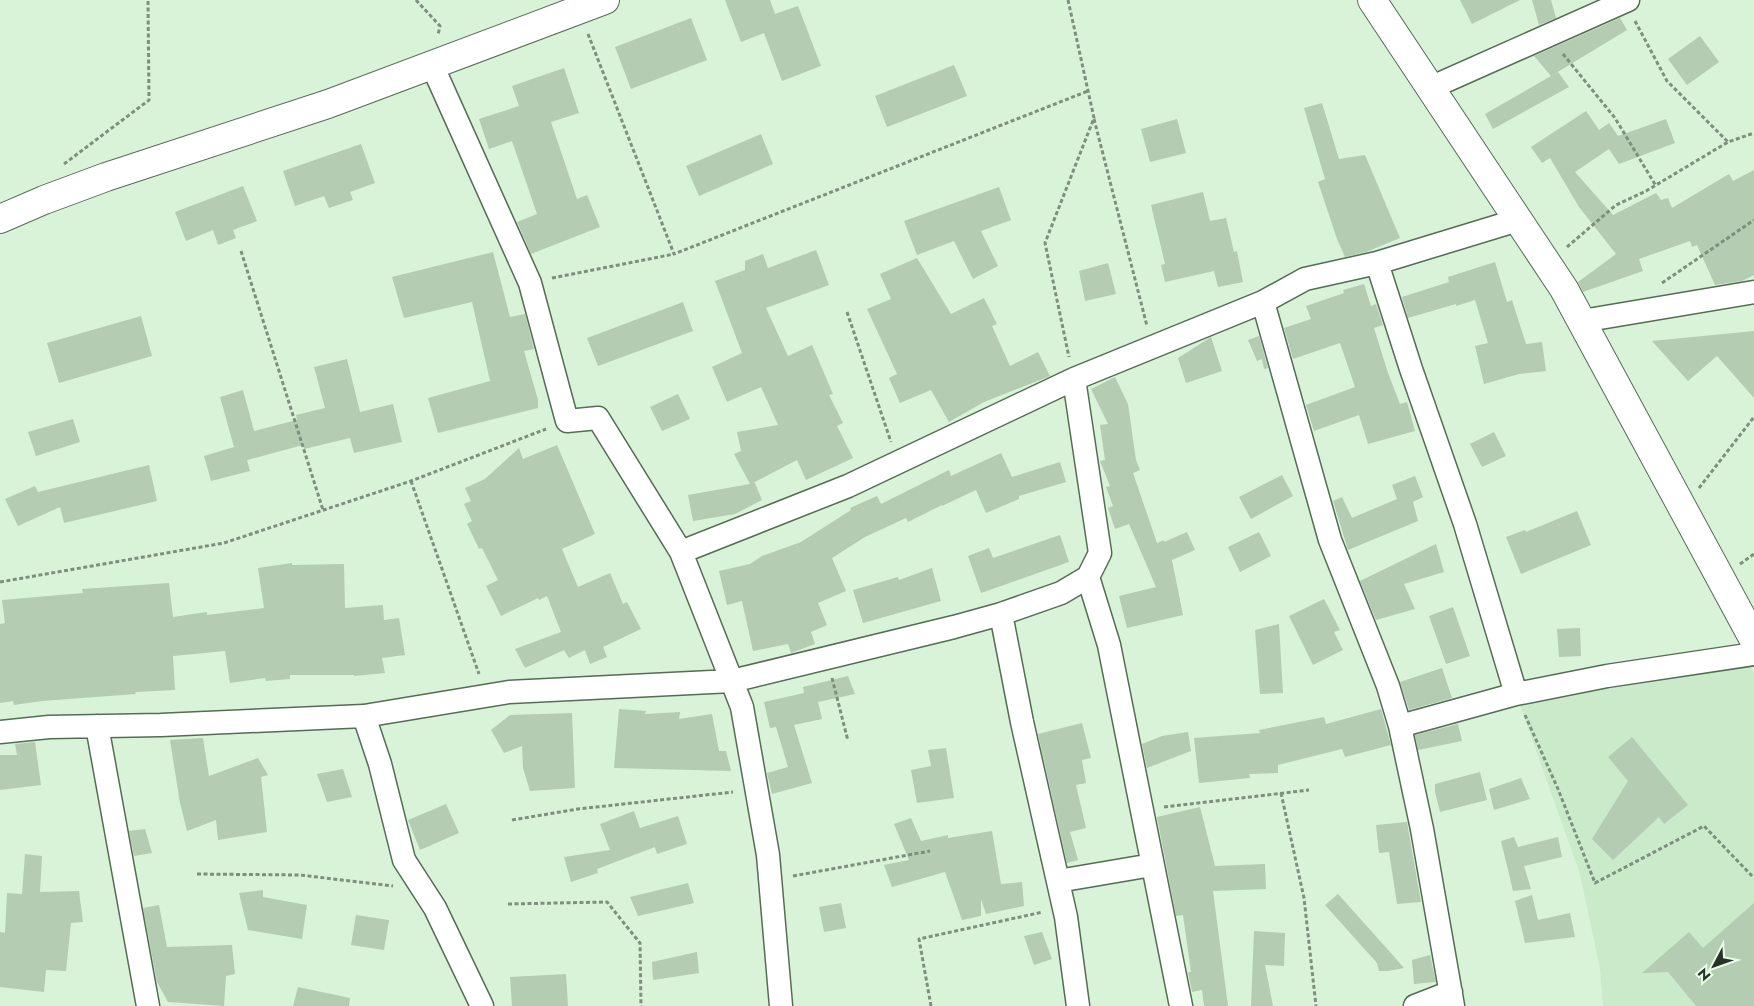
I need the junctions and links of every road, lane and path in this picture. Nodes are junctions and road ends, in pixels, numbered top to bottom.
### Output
1 (148, 0) edge
2 (416, 0) edge
3 (605, 0) edge
4 (1068, 0) edge
5 (1372, 0) edge
6 (1627, 1) edge
7 (579, 10) junction
8 (1548, 35) junction
9 (432, 65) junction
10 (1430, 88) junction
11 (1088, 91) junction
12 (1094, 118) junction
13 (1754, 133) edge
14 (1728, 142) junction
15 (58, 168) dead end
16 (1656, 186) junction
17 (0, 219) edge
18 (1518, 220) junction
19 (1754, 220) edge
20 (241, 251) dead end
21 (674, 254) junction
22 (1378, 263) junction
23 (1547, 263) junction
24 (530, 283) junction
25 (1656, 288) dead end
26 (1754, 292) edge
27 (1263, 302) junction
28 (847, 312) dead end
29 (1582, 321) junction
30 (1153, 347) junction
31 (1074, 379) junction
32 (1754, 417) edge
33 (567, 421) junction
34 (898, 461) junction
35 (411, 481) junction
36 (1683, 509) junction
37 (323, 510) junction
38 (681, 552) junction
39 (1088, 577) junction
40 (0, 582) edge
41 (1001, 614) junction
42 (1754, 640) edge
43 (1754, 654) edge
44 (827, 658) junction
45 (732, 682) junction
46 (1516, 694) junction
47 (486, 696) junction
48 (364, 716) junction
49 (97, 726) junction
50 (1400, 726) junction
51 (0, 732) edge
52 (848, 741) dead end
53 (756, 790) junction
54 (1309, 790) dead end
55 (1281, 793) junction
56 (1141, 810) junction
57 (512, 820) dead end
58 (930, 851) dead end
59 (1152, 865) junction
60 (197, 874) dead end
61 (1754, 878) edge
62 (770, 880) junction
63 (1058, 881) junction
64 (424, 890) junction
65 (508, 904) dead end
66 (1064, 908) junction
67 (1452, 999) edge
68 (148, 1006) edge
69 (482, 1006) edge
70 (641, 1006) edge
71 (781, 1006) edge
72 (931, 1006) edge
73 (1078, 1006) edge
74 (1181, 1006) edge
75 (1316, 1006) edge
76 (1415, 1006) edge

1 - 15 path
2 - 9 path
3 - 7 main road
4 - 11 path
5 - 10 main road
6 - 8 street
6 - 14 path
7 - 9 main road
7 - 21 path
8 - 10 street
8 - 16 path
9 - 17 main road
9 - 24 street
10 - 18 main road
11 - 12 path
11 - 21 path
12 - 30 path
12 - 31 path
13 - 14 path
14 - 16 path
16 - 23 path
18 - 22 street
18 - 23 main road
19 - 25 path
20 - 37 path
21 - 24 path
22 - 27 street
22 - 46 street
23 - 29 main road
24 - 33 street
26 - 29 street
27 - 30 street
27 - 50 street
28 - 34 path
29 - 36 main road
30 - 31 street
31 - 34 street
31 - 39 street
32 - 36 path
33 - 35 path
33 - 38 street
34 - 38 street
35 - 37 path
35 - 47 path
36 - 42 main road
37 - 40 path
38 - 45 street
39 - 41 street
39 - 56 street
41 - 44 street
41 - 63 street
43 - 46 street
44 - 45 street
44 - 52 path
45 - 47 street
45 - 53 street
46 - 50 street
46 - 61 path
47 - 48 street
48 - 49 street
48 - 64 street
49 - 51 street
49 - 68 street
50 - 67 street
53 - 57 path
53 - 62 street
54 - 55 path
55 - 56 path
55 - 75 path
56 - 59 street
58 - 62 path
59 - 63 street
59 - 74 street
60 - 64 path
62 - 71 street
63 - 66 street
64 - 69 street
65 - 70 path
66 - 72 path
66 - 73 street
67 - 76 street

